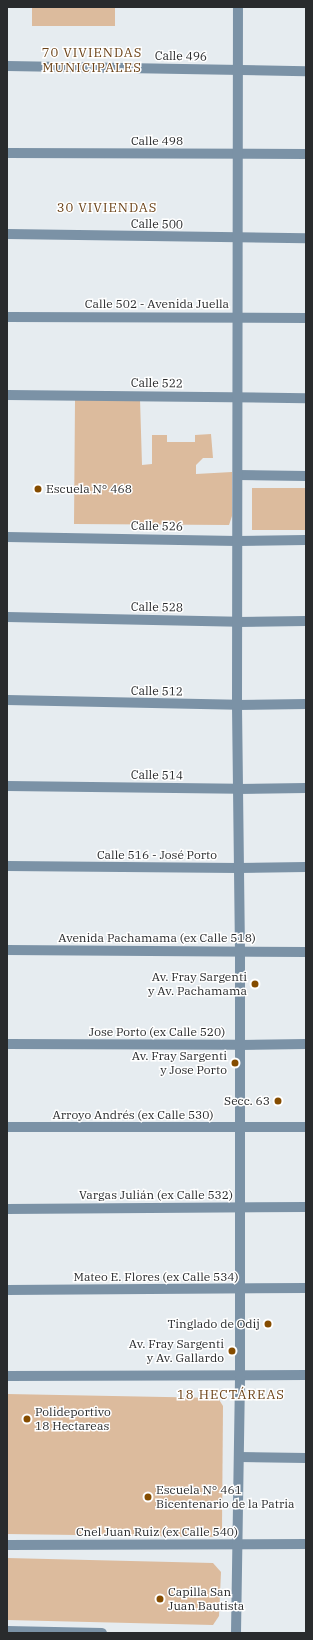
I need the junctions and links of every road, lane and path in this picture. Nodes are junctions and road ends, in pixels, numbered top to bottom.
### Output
1 (238, 7) edge
2 (7, 66) edge
3 (238, 70) junction
4 (306, 71) edge
5 (7, 153) edge
6 (237, 154) junction
7 (306, 154) edge
8 (7, 234) edge
9 (238, 238) junction
10 (306, 238) edge
11 (7, 317) edge
12 (237, 317) junction
13 (306, 318) edge
14 (7, 394) edge
15 (236, 397) junction
16 (306, 398) edge
17 (238, 475) junction
18 (306, 476) edge
19 (7, 537) edge
20 (237, 540) junction
21 (306, 540) edge
22 (7, 617) edge
23 (306, 621) edge
24 (238, 622) junction
25 (7, 700) edge
26 (306, 704) edge
27 (237, 706) junction
28 (7, 786) edge
29 (306, 788) edge
30 (238, 790) junction
31 (7, 866) edge
32 (306, 867) edge
33 (238, 868) junction
34 (7, 950) edge
35 (240, 952) junction
36 (306, 952) edge
37 (7, 1044) edge
38 (306, 1044) edge
39 (240, 1046) junction
40 (7, 1127) edge
41 (306, 1127) edge
42 (240, 1128) junction
43 (306, 1206) edge
44 (240, 1208) junction
45 (7, 1209) edge
46 (306, 1288) edge
47 (7, 1290) edge
48 (240, 1290) junction
49 (306, 1375) edge
50 (7, 1376) edge
51 (240, 1376) junction
52 (239, 1458) junction
53 (306, 1458) edge
54 (306, 1544) edge
55 (7, 1545) edge
56 (237, 1545) junction
57 (7, 1631) edge
58 (102, 1633) edge
59 (236, 1633) edge

1 - 3 street
2 - 3 street, Calle 496
3 - 4 street, Calle 496
3 - 6 street
5 - 6 street, Calle 498
6 - 7 street, Calle 498
6 - 9 street
8 - 9 street, Calle 500
9 - 10 street, Calle 500
9 - 12 street
11 - 12 street, Calle 502 - Avenida Juella
12 - 13 street, Calle 502 - Avenida Juella
12 - 15 street
14 - 15 street, Calle 522
15 - 16 street, Calle 522
15 - 17 street
17 - 18 street
17 - 20 street
19 - 20 street, Calle 526
20 - 21 street, Calle 526
20 - 24 street
22 - 24 street, Calle 528
23 - 24 street, Calle 528
24 - 27 street
25 - 27 street, Calle 512
26 - 27 street, Calle 512
27 - 30 street
28 - 30 street, Calle 514
29 - 30 street, Calle 514
30 - 33 street
31 - 33 street, Calle 516 - José Porto
32 - 33 street, Calle 516 - José Porto
33 - 35 street
34 - 35 street, Avenida Pachamama (ex Calle 518)
35 - 36 street, Avenida Pachamama (ex Calle 518)
35 - 39 street
37 - 39 street, Jose Porto (ex Calle 520)
38 - 39 street, Jose Porto (ex Calle 520)
39 - 42 street
40 - 42 street, Arroyo Andrés (ex Calle 530)
41 - 42 street, Arroyo Andrés (ex Calle 530)
42 - 44 street
43 - 44 street, Vargas Julián (ex Calle 532)
44 - 45 street, Vargas Julián (ex Calle 532)
44 - 48 street
46 - 48 street, Mateo E. Flores (ex Calle 534)
47 - 48 street, Mateo E. Flores (ex Calle 534)
48 - 51 street
49 - 51 street
50 - 51 street
51 - 52 street
52 - 53 street
52 - 56 street
54 - 56 street, Cnel Juan Ruiz (ex Calle 540)
55 - 56 street, Cnel Juan Ruiz (ex Calle 540)
56 - 59 street
57 - 58 street

